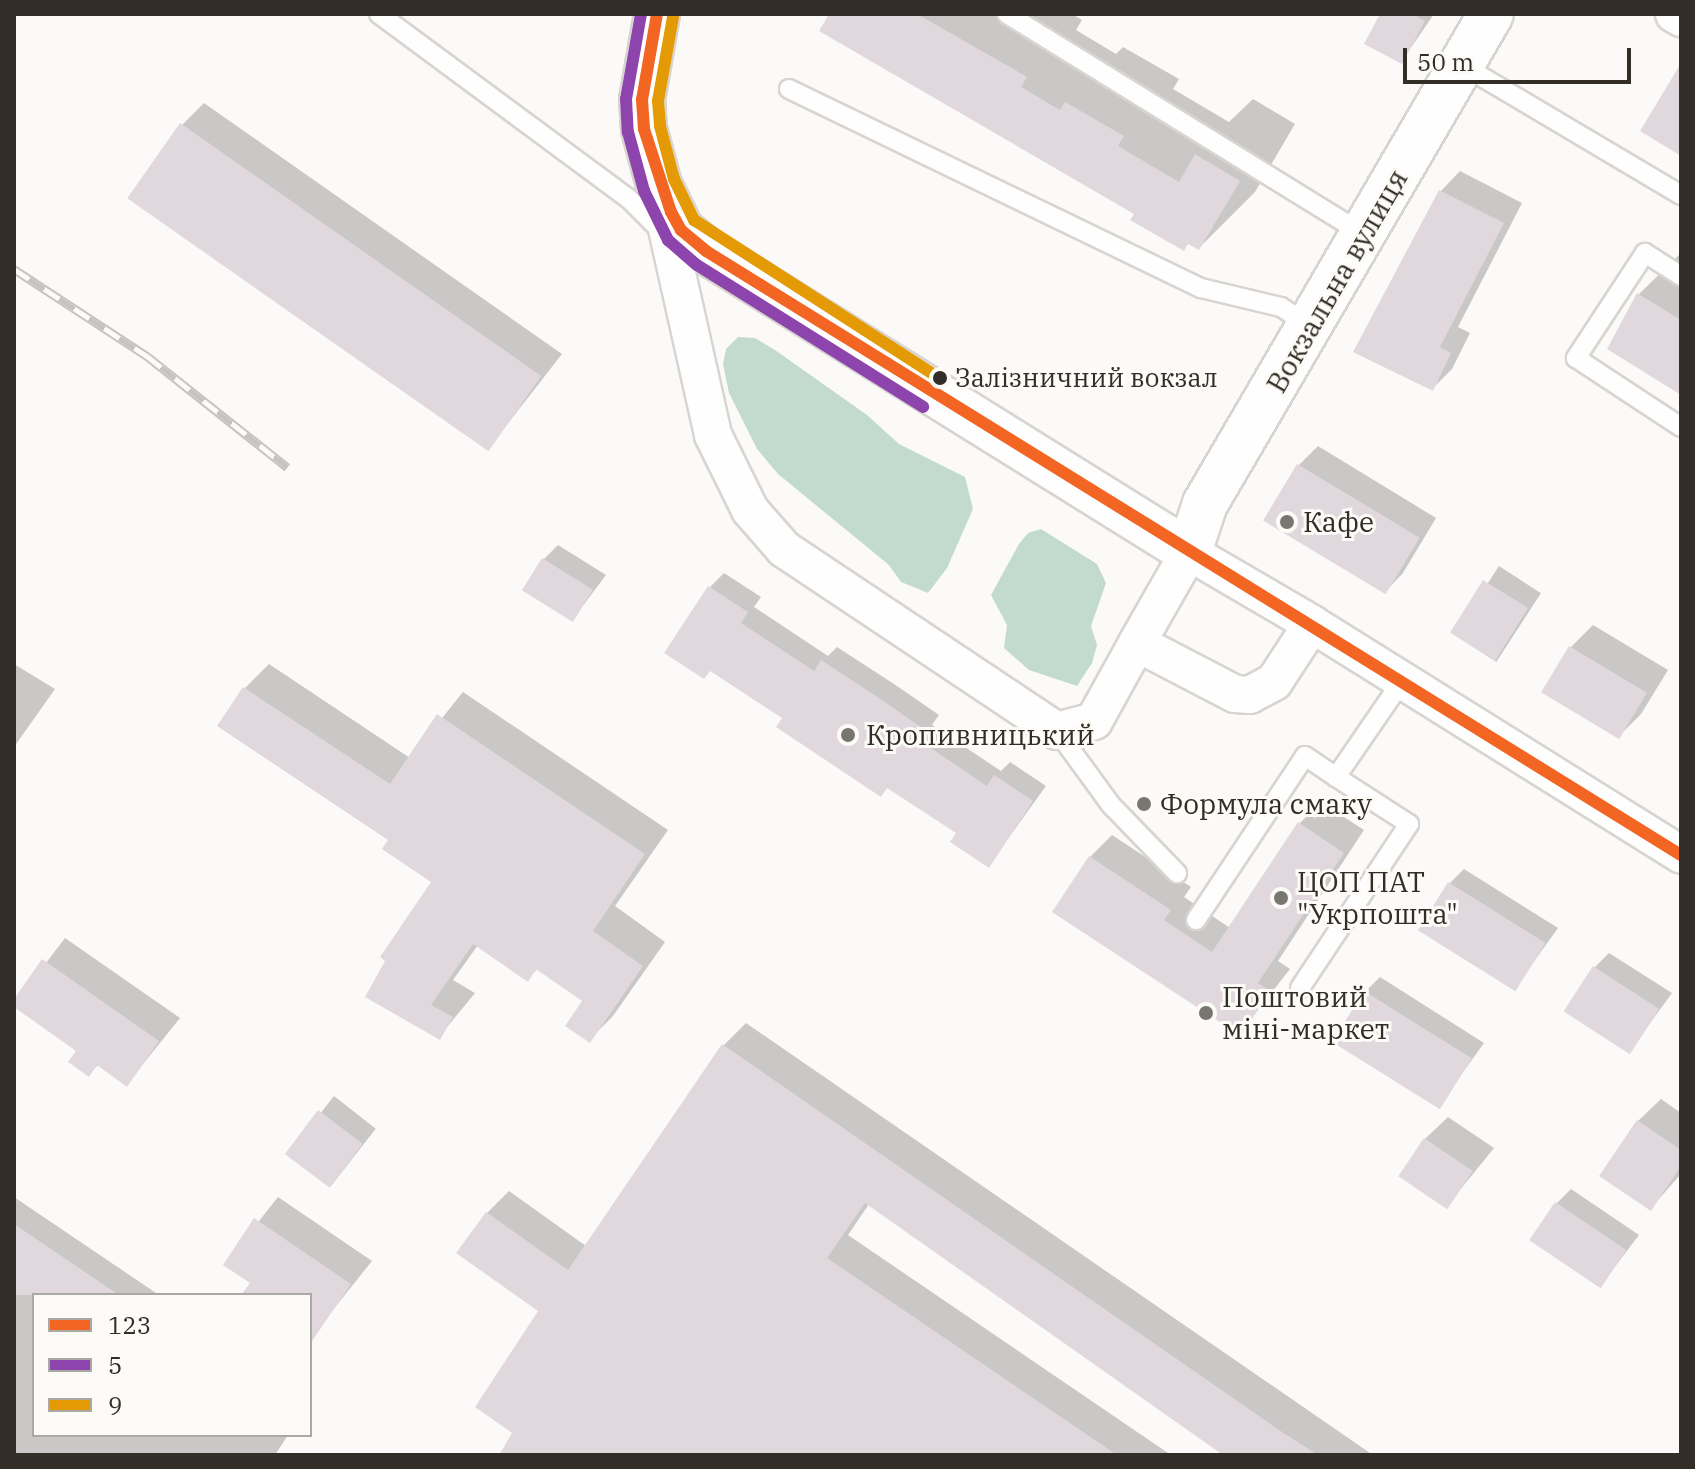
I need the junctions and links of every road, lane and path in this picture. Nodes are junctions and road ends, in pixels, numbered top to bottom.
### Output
1 (379, 14) edge
2 (657, 14) edge
3 (1007, 14) edge
4 (1491, 14) edge
5 (1674, 14) edge
6 (1681, 18) edge
7 (1462, 65) junction
8 (789, 89) dead end
9 (659, 185) junction
10 (1681, 195) edge
11 (664, 234) junction
12 (1363, 234) junction
13 (1681, 276) edge
14 (1313, 327) junction
15 (1681, 427) edge
16 (1189, 552) junction
17 (1312, 624) junction
18 (1137, 643) junction
19 (1402, 681) junction
20 (1057, 731) junction
21 (1336, 777) junction
22 (1681, 855) edge
23 (1177, 873) dead end
24 (1196, 920) dead end
25 (1300, 988) dead end

1 - 11 lane
2 - 9 street
3 - 12 lane
4 - 7 street, Вокзальна вулиця
5 - 6 street
7 - 10 lane
7 - 12 street, Вокзальна вулиця
8 - 14 lane
9 - 11 street
9 - 16 street
11 - 20 street
12 - 14 street, Вокзальна вулиця
13 - 15 lane
14 - 16 street, Вокзальна вулиця
16 - 17 street
16 - 18 street
17 - 18 street
17 - 19 street
18 - 20 street
19 - 21 lane
19 - 22 street
20 - 23 lane
21 - 24 lane
21 - 25 lane

